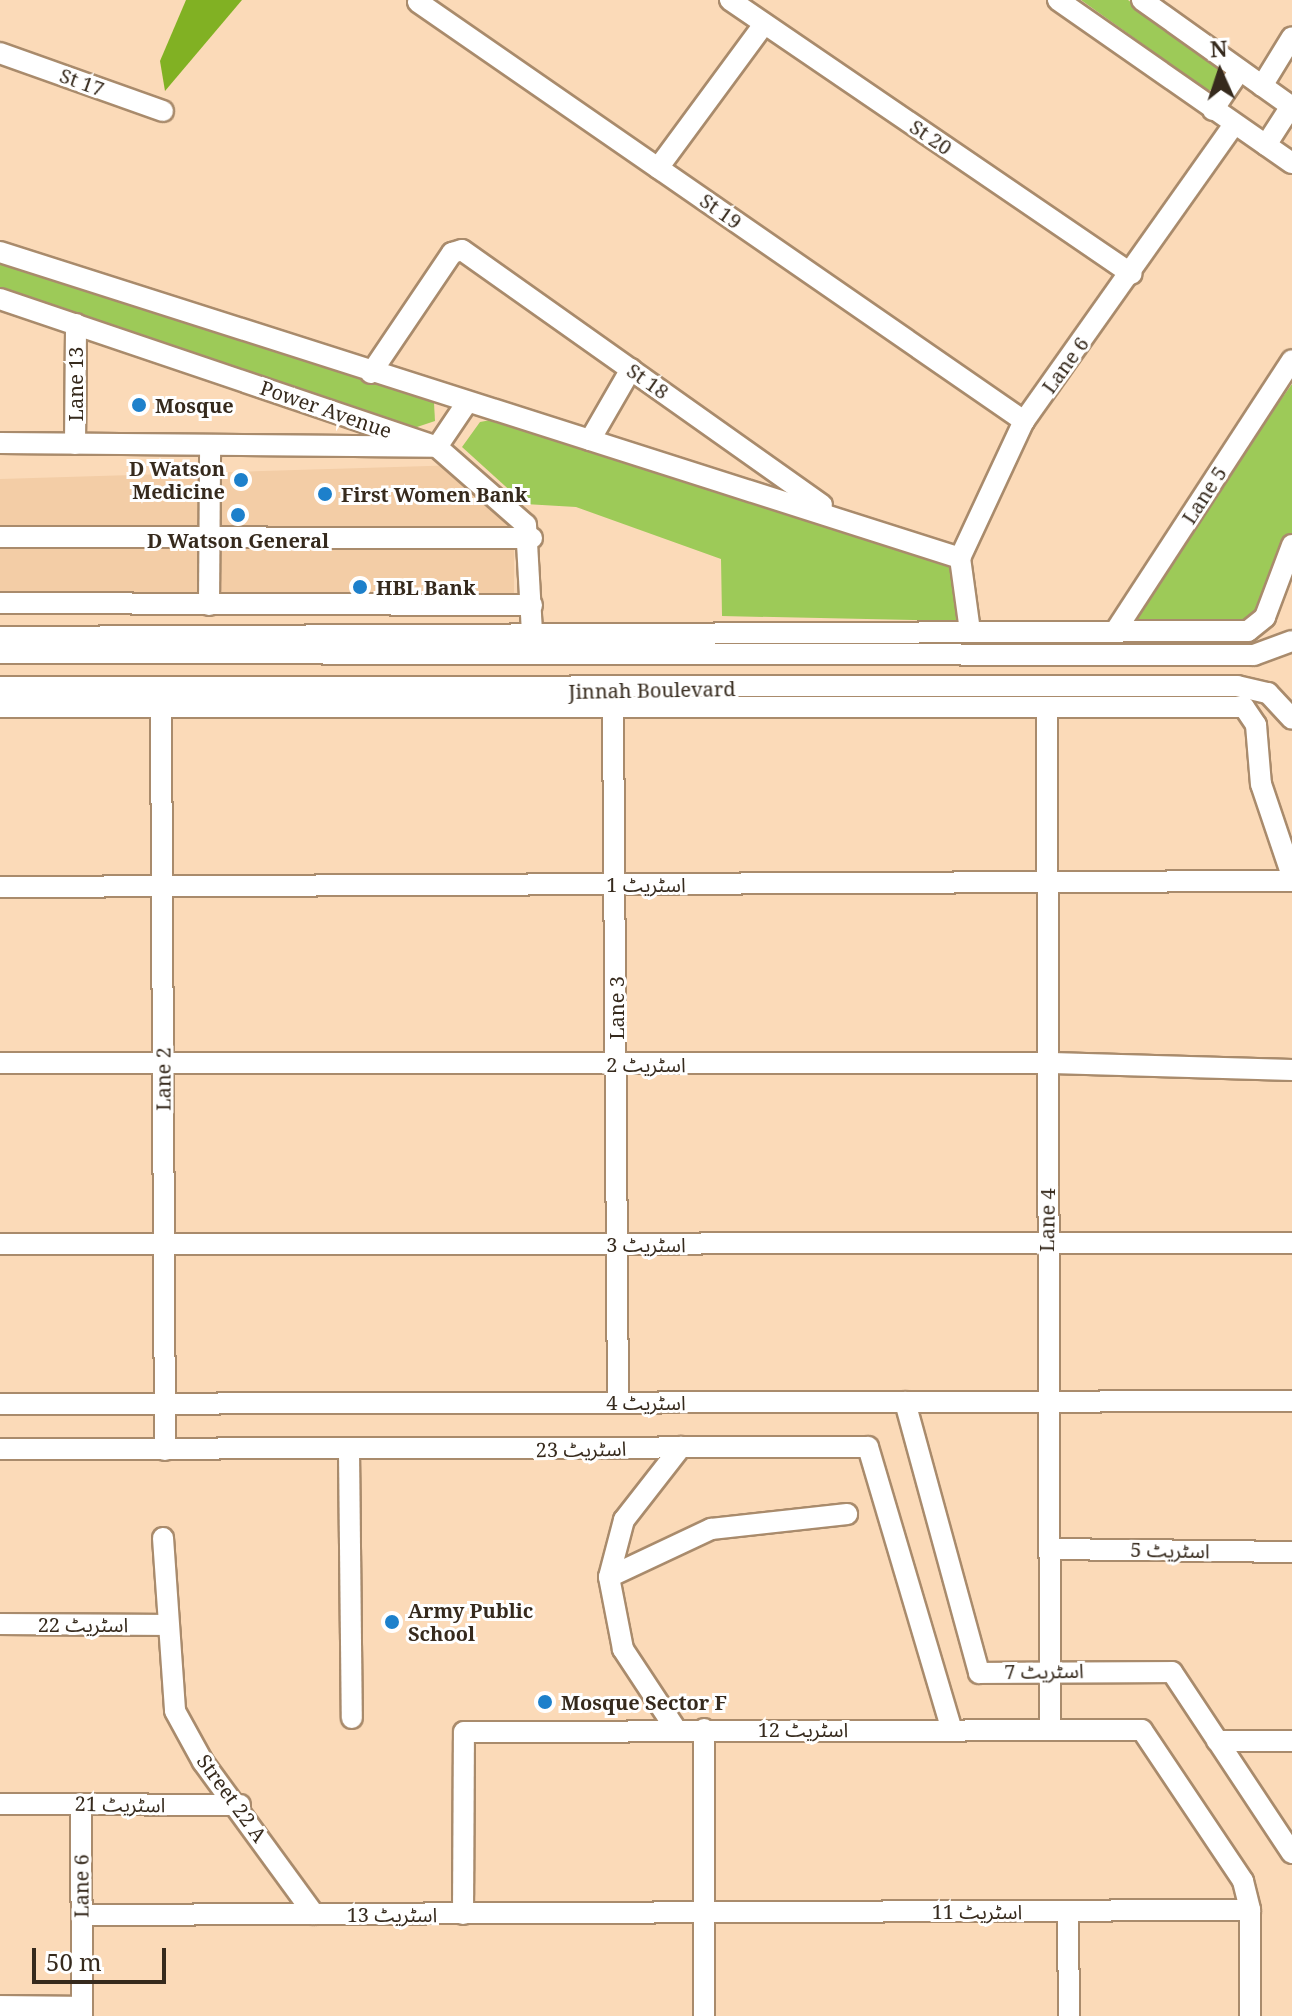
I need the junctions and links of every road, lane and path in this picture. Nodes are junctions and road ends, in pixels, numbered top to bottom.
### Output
1 (730, 0) edge
2 (1058, 0) edge
3 (1142, 0) edge
4 (418, 2) edge
5 (764, 24) junction
6 (1292, 37) edge
7 (0, 53) edge
8 (1240, 70) junction
9 (1262, 86) junction
10 (1292, 107) edge
11 (1213, 110) junction
12 (163, 111) dead end
13 (1234, 124) junction
14 (1266, 145) junction
15 (1292, 163) edge
16 (658, 168) junction
17 (0, 252) edge
18 (1132, 274) junction
19 (0, 299) edge
20 (76, 324) junction
21 (1292, 360) edge
22 (631, 369) junction
23 (371, 373) junction
24 (466, 404) junction
25 (1024, 421) junction
26 (590, 440) junction
27 (0, 443) edge
28 (75, 444) junction
29 (210, 447) junction
30 (437, 447) junction
31 (838, 516) junction
32 (0, 537) edge
33 (532, 538) junction
34 (213, 541) junction
35 (1292, 545) edge
36 (960, 558) junction
37 (0, 603) edge
38 (209, 605) junction
39 (532, 605) junction
40 (1116, 630) junction
41 (970, 631) junction
42 (532, 632) junction
43 (0, 637) edge
44 (1292, 641) edge
45 (0, 653) edge
46 (0, 687) edge
47 (0, 707) edge
48 (161, 708) junction
49 (613, 709) junction
50 (1047, 709) junction
51 (1292, 719) edge
52 (1292, 879) edge
53 (615, 884) junction
54 (1053, 885) junction
55 (162, 886) junction
56 (0, 887) edge
57 (0, 1063) edge
58 (1052, 1063) junction
59 (163, 1064) junction
60 (616, 1064) junction
61 (1292, 1070) edge
62 (1292, 1243) edge
63 (0, 1244) edge
64 (164, 1244) junction
65 (617, 1244) junction
66 (1046, 1244) junction
67 (1047, 1401) junction
68 (1292, 1401) edge
69 (618, 1402) junction
70 (905, 1402) junction
71 (165, 1403) junction
72 (0, 1404) edge
73 (681, 1447) junction
74 (0, 1449) edge
75 (165, 1450) junction
76 (349, 1451) junction
77 (847, 1514) dead end
78 (163, 1538) dead end
79 (1049, 1549) junction
80 (1292, 1552) edge
81 (609, 1577) junction
82 (0, 1624) edge
83 (166, 1625) junction
84 (1051, 1670) junction
85 (352, 1718) dead end
86 (675, 1728) junction
87 (951, 1728) junction
88 (704, 1729) junction
89 (1050, 1730) junction
90 (1217, 1741) junction
91 (1292, 1741) edge
92 (0, 1804) edge
93 (81, 1804) junction
94 (240, 1805) junction
95 (1292, 1853) edge
96 (1250, 1910) junction
97 (1068, 1911) junction
98 (703, 1913) junction
99 (314, 1914) junction
100 (463, 1914) junction
101 (82, 1915) junction
102 (0, 2006) edge
103 (82, 2012) edge
104 (704, 2016) edge
105 (1069, 2016) edge
106 (1250, 2016) edge

1 - 5 street, St 20
2 - 11 street
3 - 8 street
4 - 16 street, St 19
5 - 16 street
5 - 18 street, St 20
6 - 9 street
7 - 12 street, St 17
8 - 9 street
8 - 11 street
9 - 10 street
10 - 14 street
11 - 13 street
13 - 14 street
13 - 18 street, Lane 6
14 - 15 street
16 - 25 street, St 19
17 - 23 street
18 - 25 street, Lane 6
19 - 20 street, Power Avenue
20 - 28 street, Lane 13
20 - 30 street, Power Avenue
21 - 40 street, Lane 5
22 - 23 street, St 18
22 - 26 street
22 - 31 street, St 18
23 - 24 street
24 - 26 street
24 - 30 street
25 - 36 street, Lane 6
26 - 31 street
27 - 28 street
28 - 29 street
29 - 30 street
29 - 34 street
30 - 33 street, Power Avenue
31 - 36 street
32 - 34 street
33 - 34 street
33 - 39 street
34 - 38 street
35 - 40 street
36 - 41 street
37 - 38 street
38 - 39 street
39 - 42 street
40 - 41 street
41 - 42 street
42 - 43 street
44 - 45 street, Jinnah Boulevard
46 - 51 street, Jinnah Boulevard
47 - 48 street
48 - 49 street
48 - 55 street, Lane 2
49 - 50 street
49 - 53 street, Lane 3
50 - 52 street
50 - 54 street, Lane 4
52 - 54 street, اسٹریٹ 1
53 - 54 street, اسٹریٹ 1
53 - 55 street, اسٹریٹ 1
53 - 60 street, Lane 3
54 - 58 street, Lane 4
55 - 56 street, اسٹریٹ 1
55 - 59 street, Lane 2
57 - 59 street, اسٹریٹ 2
58 - 60 street, اسٹریٹ 2
58 - 61 street, اسٹریٹ 2
58 - 66 street, Lane 4
59 - 60 street, اسٹریٹ 2
59 - 64 street, Lane 2
60 - 65 street, Lane 3
62 - 66 street, اسٹریٹ 3
63 - 64 street, اسٹریٹ 3
64 - 65 street, اسٹریٹ 3
64 - 71 street, Lane 2
65 - 66 street, اسٹریٹ 3
65 - 69 street, Lane 3
66 - 67 street, Lane 4
67 - 68 street, اسٹریٹ 4
67 - 70 street, اسٹریٹ 4
67 - 79 street, Lane 4
69 - 70 street, اسٹریٹ 4
69 - 71 street, اسٹریٹ 4
70 - 84 street, اسٹریٹ 7
71 - 72 street, اسٹریٹ 4
71 - 75 street, Lane 2
73 - 76 street, اسٹریٹ 23
73 - 81 street
73 - 87 street, اسٹریٹ 23
74 - 75 street, اسٹریٹ 23
75 - 76 street, اسٹریٹ 23
76 - 85 street
77 - 81 street
78 - 83 street, Street 22 A
79 - 80 street, اسٹریٹ 5
79 - 84 street, Lane 4
81 - 86 street
82 - 83 street, اسٹریٹ 22
83 - 94 street, Street 22 A
84 - 89 street, Lane 4
84 - 90 street, اسٹریٹ 7
86 - 88 street, اسٹریٹ 12
86 - 100 street, اسٹریٹ 12
87 - 88 street, اسٹریٹ 12
87 - 89 street, اسٹریٹ 12
88 - 98 street
89 - 96 street, اسٹریٹ 12
90 - 91 street
90 - 95 street, اسٹریٹ 7
92 - 93 street, اسٹریٹ 21
93 - 94 street, اسٹریٹ 21
93 - 101 street, Lane 6
94 - 99 street, Street 22 A
96 - 97 street, اسٹریٹ 11
96 - 106 street
97 - 98 street, اسٹریٹ 11
97 - 105 street
98 - 100 street, اسٹریٹ 13
98 - 104 street
99 - 100 street, اسٹریٹ 13
99 - 101 street, اسٹریٹ 13
101 - 103 street, Lane 6
102 - 103 street

